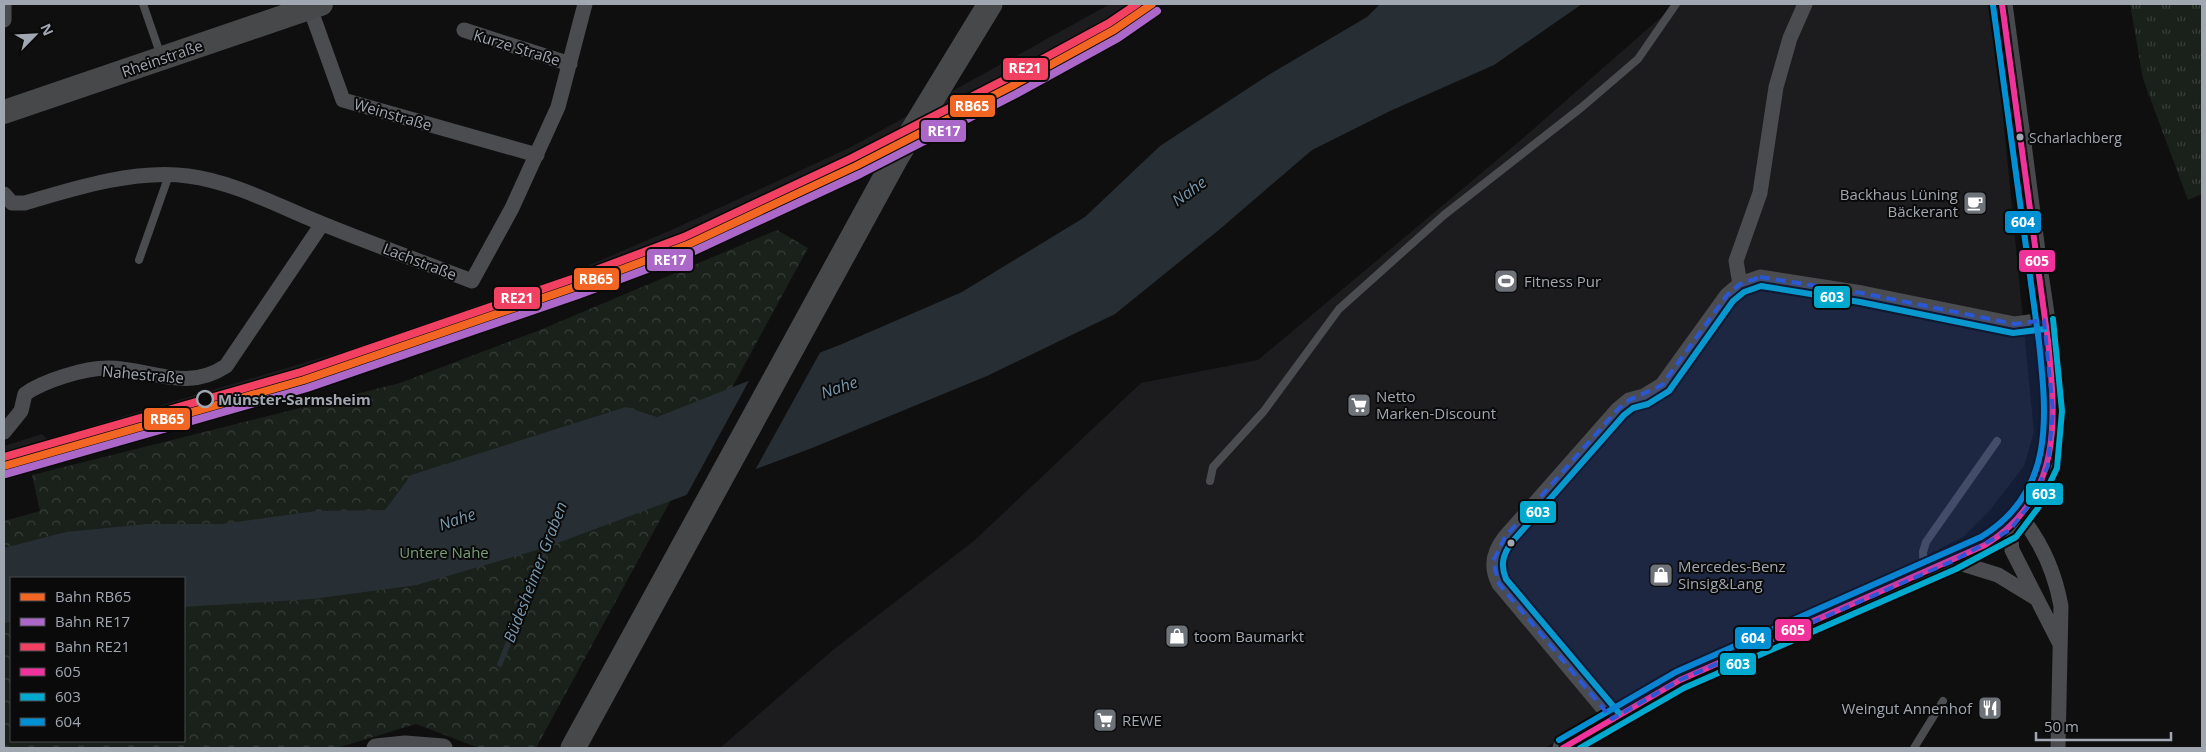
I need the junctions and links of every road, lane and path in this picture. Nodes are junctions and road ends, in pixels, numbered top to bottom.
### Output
1 (4, 4) edge
2 (143, 4) edge
3 (585, 4) edge
4 (990, 4) edge
5 (1676, 4) edge
6 (1805, 4) edge
7 (2002, 4) edge
8 (316, 6) edge
9 (4, 20) edge
10 (464, 30) dead end
11 (162, 58) junction
12 (570, 64) junction
13 (4, 112) edge
14 (537, 155) junction
15 (169, 175) junction
16 (4, 194) edge
17 (322, 224) junction
18 (139, 260) dead end
19 (1740, 284) junction
20 (2044, 320) junction
21 (4, 432) edge
22 (1997, 441) dead end
23 (1210, 482) dead end
24 (2015, 524) junction
25 (1953, 561) junction
26 (1924, 573) junction
27 (2037, 600) junction
28 (2059, 643) junction
29 (1943, 701) dead end
30 (1612, 719) junction
31 (376, 748) edge
32 (443, 748) edge
33 (573, 748) edge
34 (1563, 748) edge
35 (1914, 748) edge
36 (2058, 748) edge

1 - 9 street
2 - 11 lane
3 - 12 street, Lachstraße
4 - 33 highway
5 - 23 lane
6 - 19 street
7 - 20 main road
8 - 11 main road, Rheinstraße
8 - 14 street, Weinstraße
10 - 12 street, Kurze Straße
11 - 13 main road, Rheinstraße
12 - 14 street, Lachstraße
14 - 17 street, Lachstraße
15 - 16 street, Lachstraße
15 - 17 street, Lachstraße
15 - 18 lane
17 - 21 street, Nahestraße
19 - 20 street
19 - 30 street
20 - 24 main road
22 - 26 lane
24 - 25 main road
24 - 27 street
24 - 28 street
25 - 26 main road
25 - 27 street
26 - 30 main road
27 - 28 street
28 - 36 street
29 - 35 lane
30 - 34 main road
31 - 32 street

